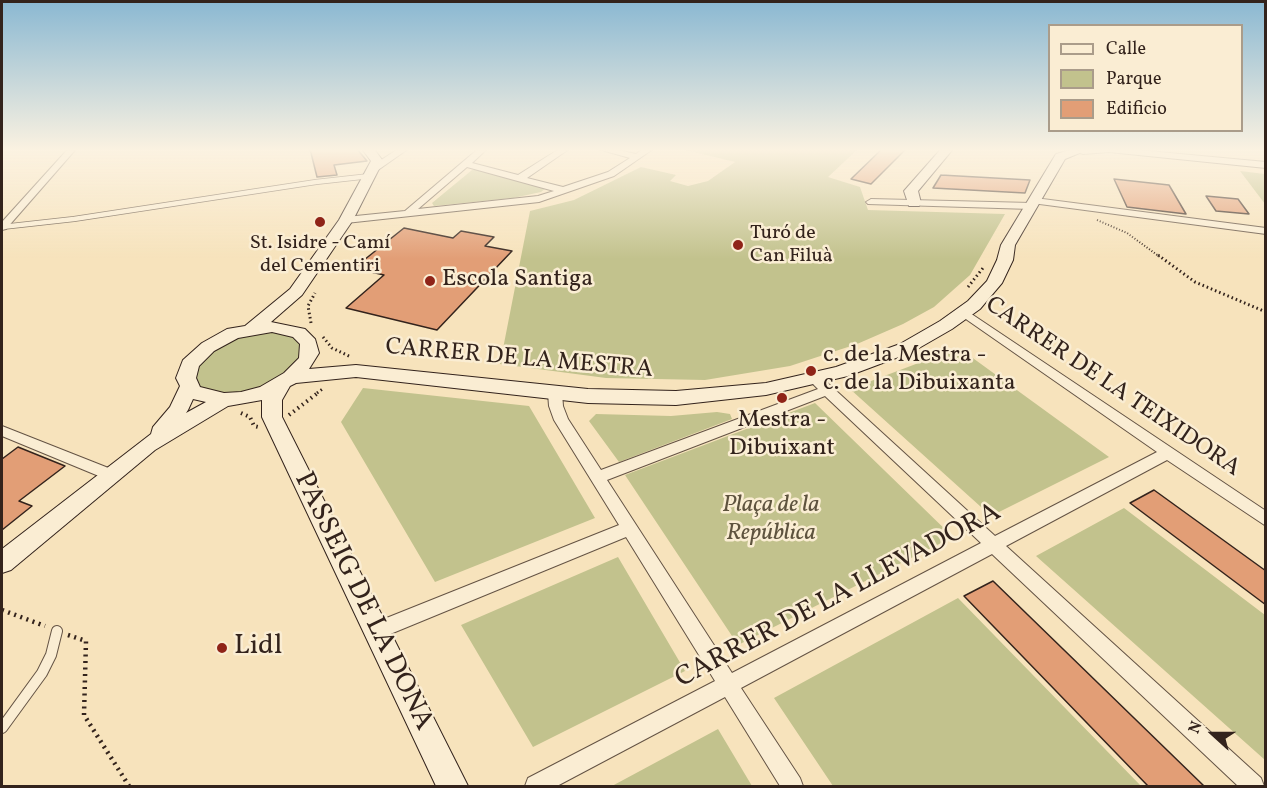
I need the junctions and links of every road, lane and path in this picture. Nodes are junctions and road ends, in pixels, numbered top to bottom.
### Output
1 (39, 186) edge
2 (286, 186) edge
3 (365, 186) edge
4 (440, 186) edge
5 (546, 186) edge
6 (582, 186) edge
7 (915, 186) edge
8 (1046, 186) edge
9 (566, 192) junction
10 (871, 202) dead end
11 (914, 203) junction
12 (1033, 203) junction
13 (408, 213) junction
14 (346, 219) junction
15 (2, 227) edge
16 (1266, 231) edge
17 (1127, 233) dead end
18 (985, 265) dead end
19 (965, 291) dead end
20 (296, 292) junction
21 (316, 292) dead end
22 (1266, 312) edge
23 (964, 313) junction
24 (252, 329) junction
25 (299, 333) junction
26 (310, 353) junction
27 (356, 364) junction
28 (286, 381) junction
29 (822, 385) junction
30 (189, 387) junction
31 (555, 393) junction
32 (232, 399) junction
33 (272, 417) junction
34 (2, 431) edge
35 (148, 445) junction
36 (1166, 454) junction
37 (111, 476) junction
38 (597, 478) junction
39 (1266, 520) edge
40 (630, 528) junction
41 (994, 546) junction
42 (2, 563) edge
43 (57, 631) dead end
44 (376, 631) junction
45 (86, 641) dead end
46 (729, 686) junction
47 (2, 728) edge
48 (129, 786) edge
49 (452, 786) edge
50 (536, 786) edge
51 (792, 786) edge
52 (1253, 786) edge

1 - 15 street
2 - 15 lane
3 - 14 main road
4 - 13 street
5 - 9 street
6 - 9 street
7 - 11 main road
8 - 12 main road, CARRER DE LA MESTRA
9 - 13 street
10 - 11 street
11 - 12 street
12 - 16 street
12 - 23 main road, CARRER DE LA MESTRA
13 - 14 street
14 - 20 main road
17 - 22 path
18 - 19 path
20 - 24 main road
20 - 25 main road
21 - 27 path
23 - 29 main road, CARRER DE LA MESTRA
23 - 36 street, CARRER DE LA TEIXIDORA
24 - 25 main road
24 - 30 main road
25 - 26 main road
26 - 27 main road, CARRER DE LA MESTRA
26 - 28 main road
27 - 28 main road, CARRER DE LA MESTRA
27 - 31 main road, CARRER DE LA MESTRA
28 - 32 main road, CARRER DE LA MESTRA
28 - 33 main road
29 - 31 main road, CARRER DE LA MESTRA
29 - 38 street
29 - 41 street
30 - 32 main road
30 - 35 main road
31 - 38 street
32 - 33 main road
32 - 35 main road, CARRER DE LA MESTRA
33 - 44 main road, PASSEIG DE LA DONA
34 - 37 street
35 - 37 main road
36 - 39 street, CARRER DE LA TEIXIDORA
36 - 41 street, CARRER DE LA LLEVADORA
37 - 42 main road
38 - 40 street
40 - 44 street
40 - 46 street
41 - 46 street, CARRER DE LA LLEVADORA
41 - 52 street
43 - 47 lane
44 - 49 main road, PASSEIG DE LA DONA
45 - 48 path
46 - 50 street, CARRER DE LA LLEVADORA
46 - 51 street

